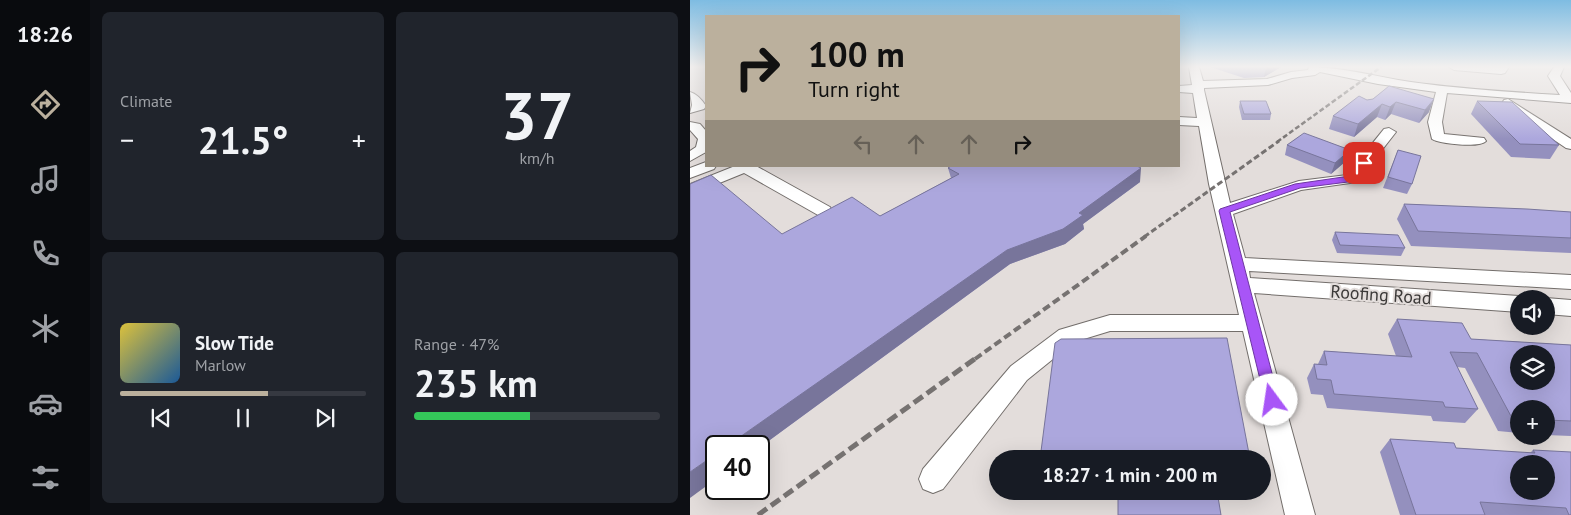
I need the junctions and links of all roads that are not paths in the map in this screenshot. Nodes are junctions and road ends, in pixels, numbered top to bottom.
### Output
1 (1195, 91) edge
2 (1442, 91) edge
3 (1454, 91) edge
4 (1500, 95) junction
5 (1570, 99) edge
6 (1180, 122) edge
7 (1205, 122) junction
8 (690, 126) edge
9 (1389, 132) dead end
10 (1479, 141) dead end
11 (1571, 145) edge
12 (690, 157) edge
13 (706, 167) edge
14 (747, 167) edge
15 (690, 173) edge
16 (690, 190) edge
17 (824, 211) edge
18 (1224, 211) junction
19 (1238, 264) junction
20 (1571, 282) edge
21 (1244, 285) junction
22 (1510, 303) edge
23 (1555, 307) edge
24 (1571, 308) edge
25 (1253, 323) junction
26 (933, 479) dead end
27 (1300, 515) edge

1 - 7 street
2 - 10 street
3 - 4 street
4 - 5 street
4 - 11 street
6 - 7 street
7 - 18 street
8 - 12 street
9 - 18 street
13 - 15 street
14 - 16 street
14 - 17 street
18 - 19 street
19 - 20 street
19 - 21 street
21 - 22 street, Roofing Road
21 - 25 street
23 - 24 street
25 - 26 street
25 - 27 street

